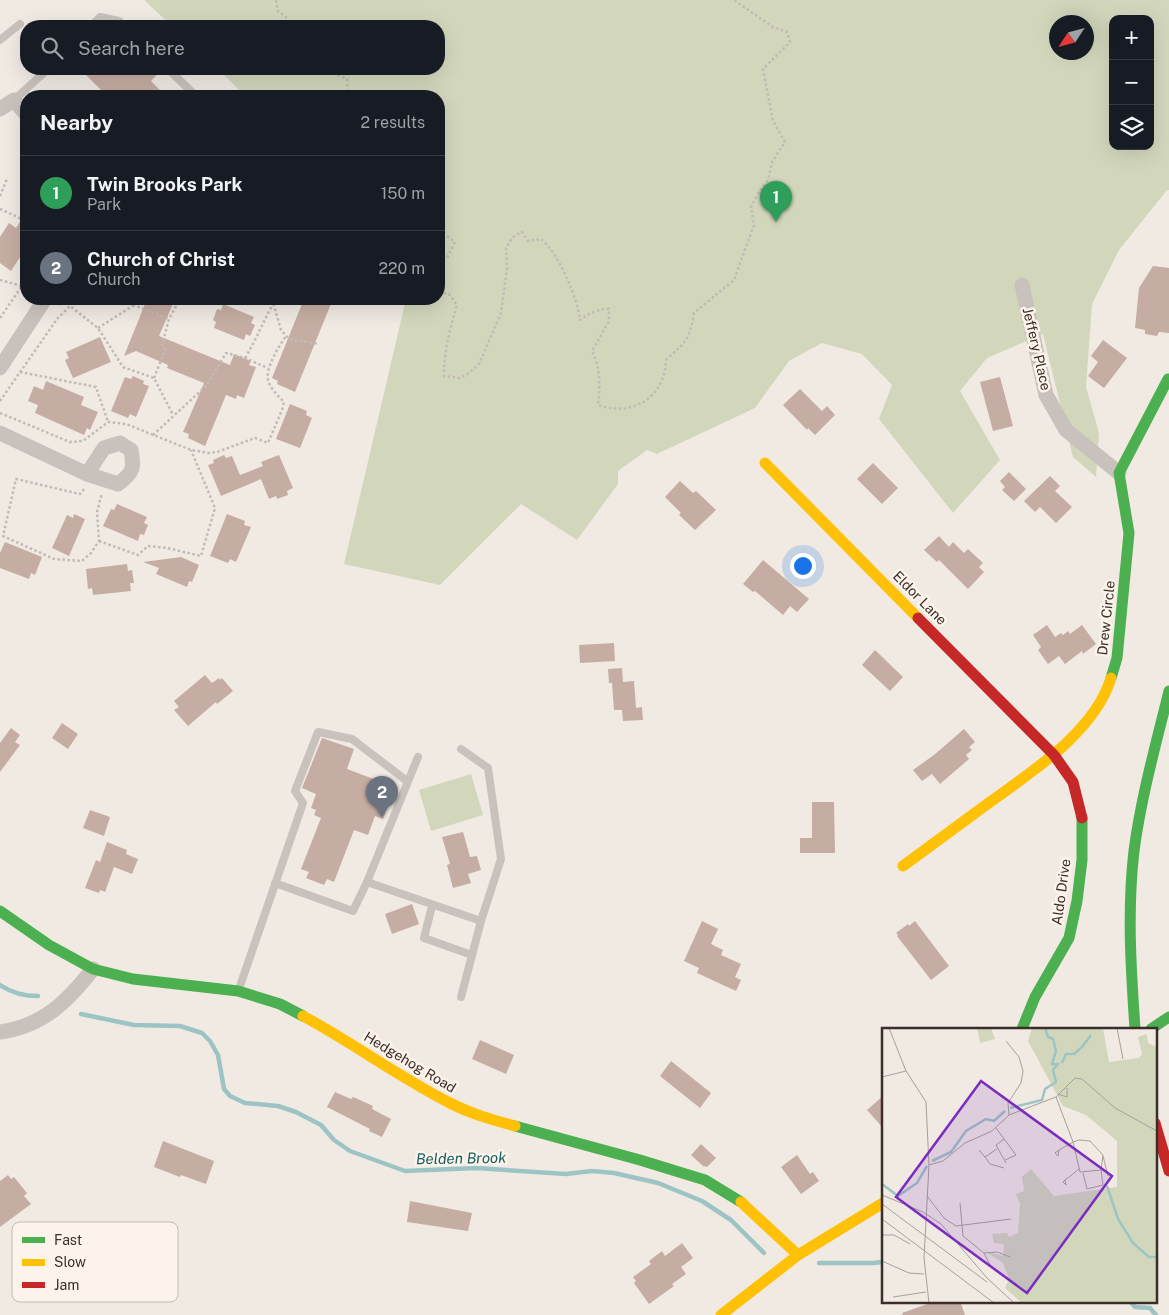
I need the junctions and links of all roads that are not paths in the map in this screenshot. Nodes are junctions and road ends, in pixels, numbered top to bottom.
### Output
1 (97, 20) edge
2 (114, 20) edge
3 (20, 24) dead end
4 (0, 40) edge
5 (41, 75) edge
6 (174, 75) edge
7 (25, 90) edge
8 (190, 90) edge
9 (20, 95) edge
10 (14, 100) junction
11 (20, 107) edge
12 (0, 108) edge
13 (1022, 285) dead end
14 (41, 305) edge
15 (0, 368) edge
16 (1168, 379) edge
17 (0, 433) edge
18 (765, 463) dead end
19 (1119, 474) junction
20 (87, 480) junction
21 (1169, 691) edge
22 (461, 749) dead end
23 (1054, 755) junction
24 (418, 757) dead end
25 (408, 781) junction
26 (903, 866) dead end
27 (367, 882) junction
28 (275, 884) junction
29 (432, 906) junction
30 (0, 911) edge
31 (481, 922) junction
32 (472, 955) junction
33 (93, 969) junction
34 (238, 991) junction
35 (461, 997) dead end
36 (1169, 1017) edge
37 (1022, 1028) edge
38 (1135, 1028) edge
39 (1152, 1028) edge
40 (0, 1032) edge
41 (1156, 1126) edge
42 (1169, 1171) edge
43 (882, 1204) edge
44 (798, 1255) junction
45 (722, 1315) edge

1 - 2 lane
3 - 4 lane
5 - 7 lane
6 - 8 lane
9 - 10 lane
10 - 11 street
10 - 12 street
13 - 19 street, Jeffery Place
14 - 15 street
16 - 19 main road
17 - 20 street
18 - 23 main road, Eldor Lane
19 - 23 main road, Drew Circle
20 - 20 street
21 - 38 main road
22 - 31 lane
23 - 26 main road, Drew Circle
23 - 37 main road, Aldo Drive
24 - 25 lane
25 - 27 lane
25 - 28 lane
27 - 28 lane
27 - 29 lane
28 - 34 lane
29 - 31 lane
29 - 32 lane
30 - 33 main road, Hedgehog Road
31 - 32 lane
32 - 35 lane
33 - 34 main road, Hedgehog Road
33 - 40 street
34 - 44 main road, Hedgehog Road
36 - 39 main road
41 - 42 main road
43 - 44 main road
44 - 45 main road

